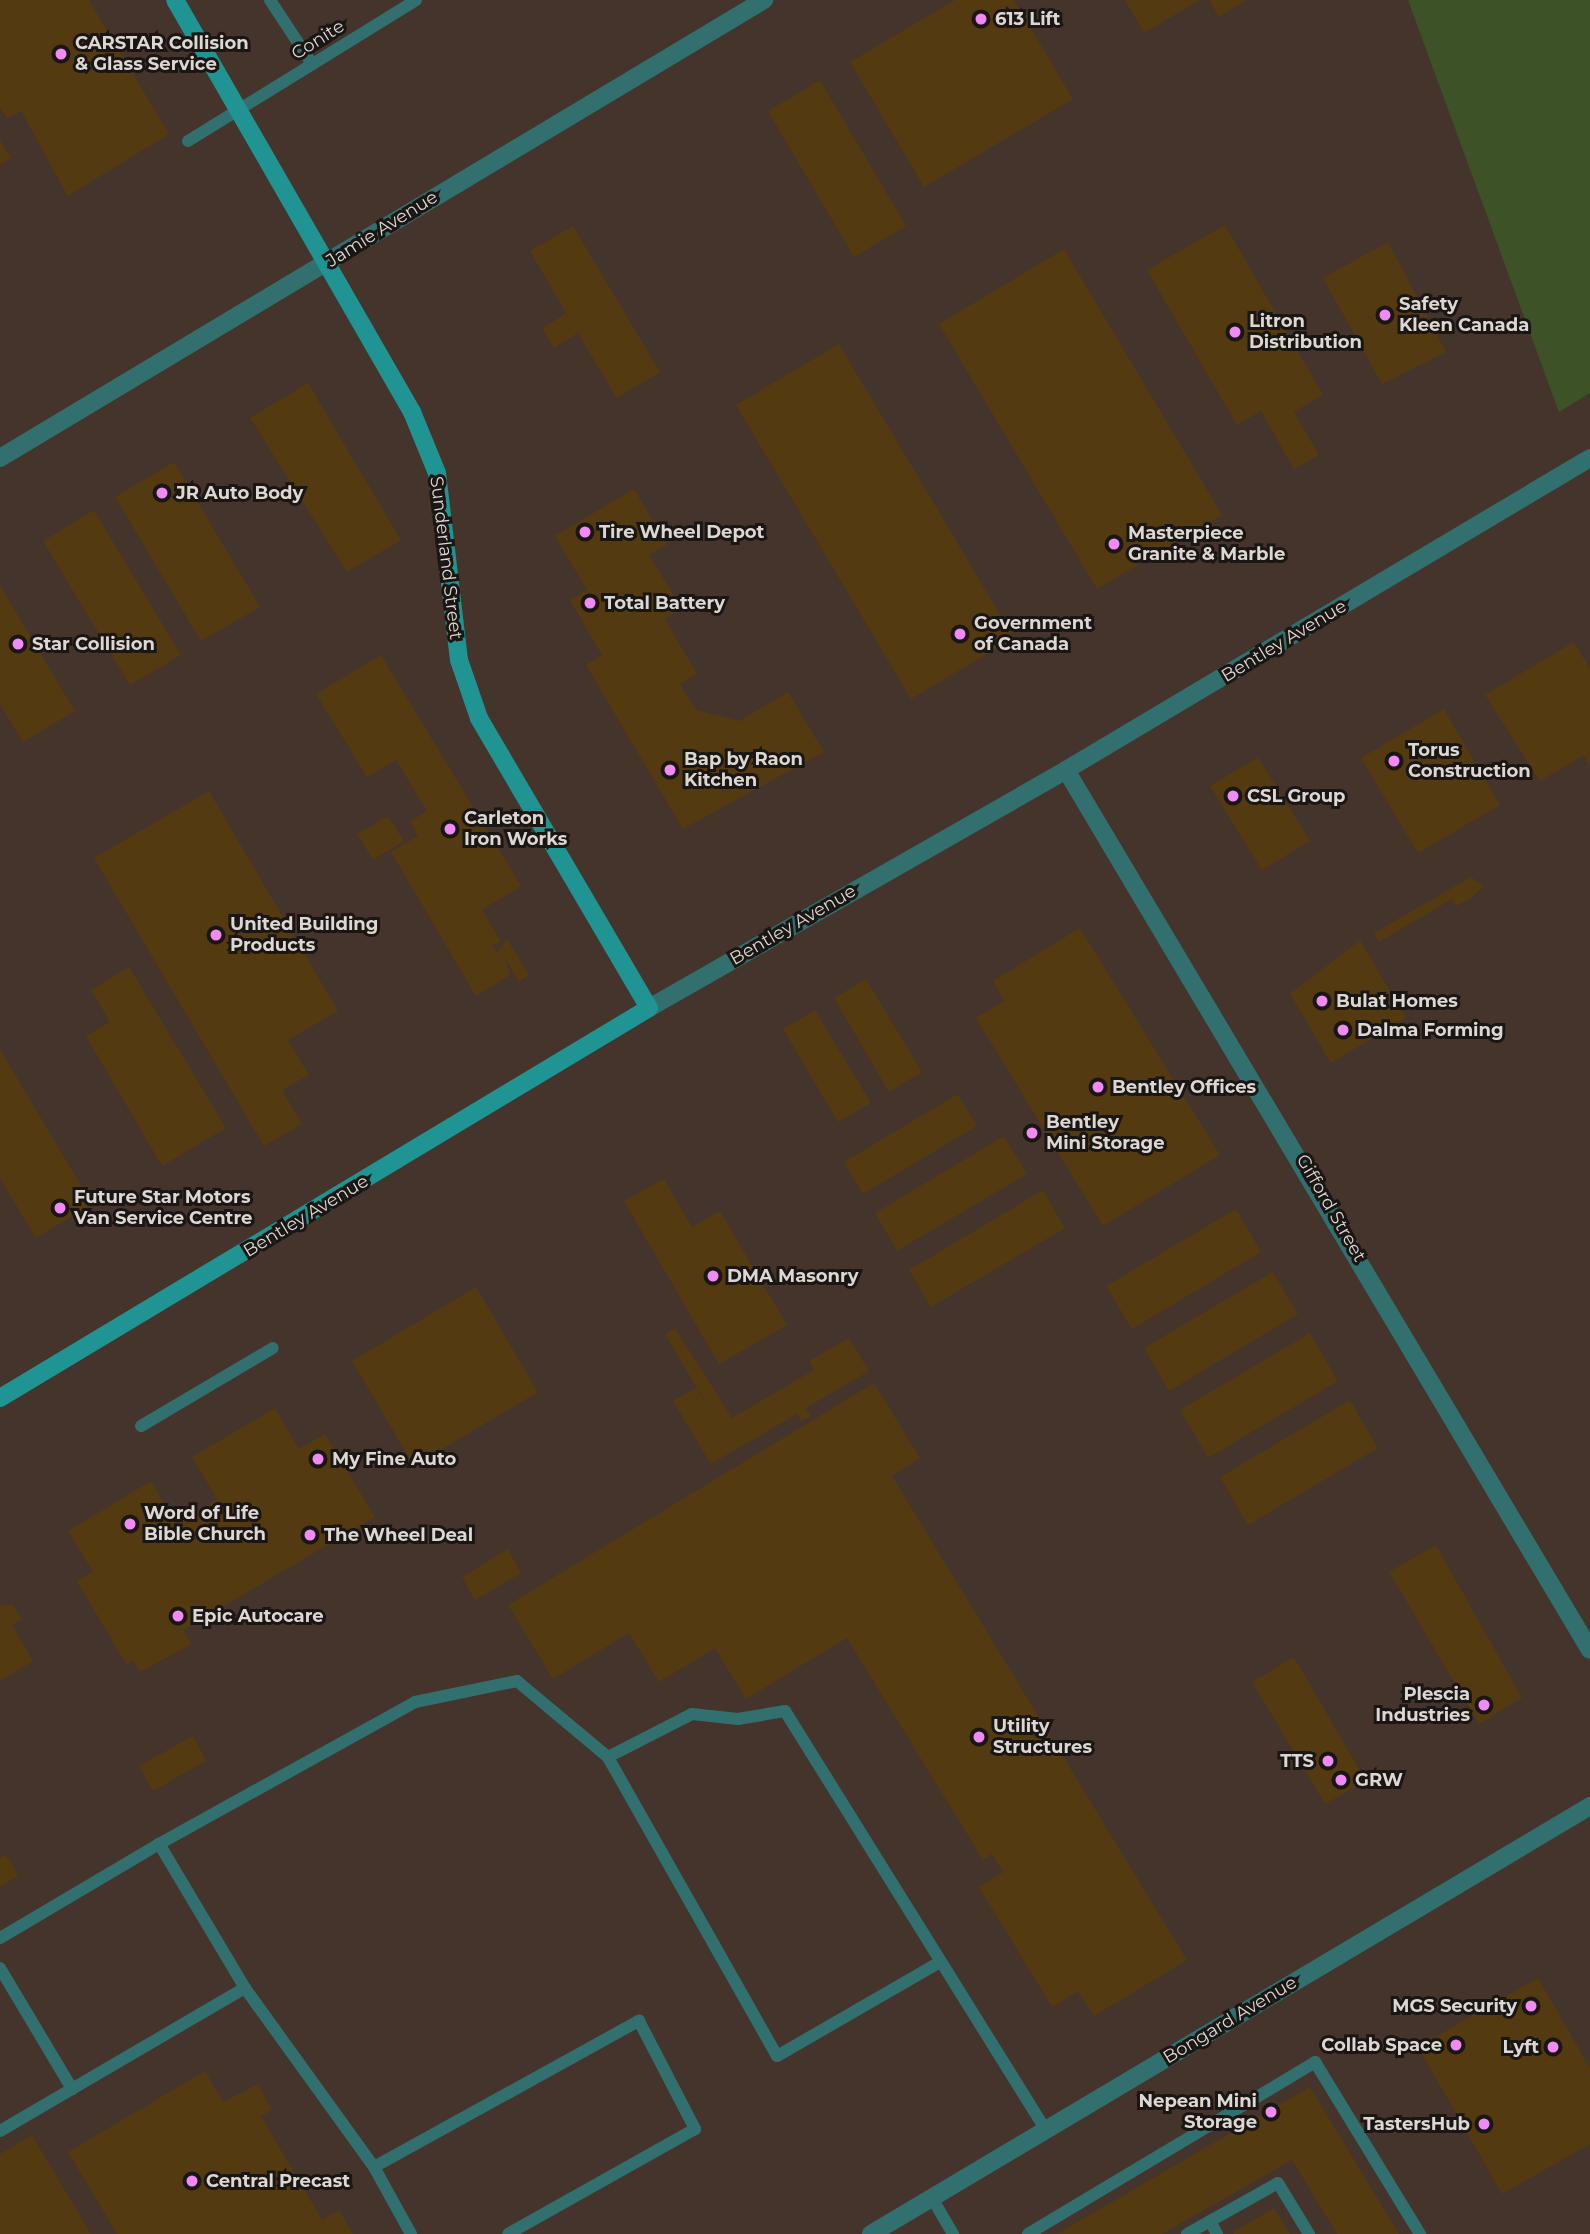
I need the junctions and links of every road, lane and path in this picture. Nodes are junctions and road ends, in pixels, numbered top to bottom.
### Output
1 (175, 0) edge
2 (270, 0) edge
3 (416, 0) edge
4 (764, 0) edge
5 (312, 64) junction
6 (238, 110) junction
7 (188, 141) dead end
8 (329, 263) junction
9 (0, 458) edge
10 (1590, 458) edge
11 (1066, 770) junction
12 (649, 1008) junction
13 (274, 1348) dead end
14 (0, 1398) edge
15 (141, 1426) dead end
16 (1590, 1650) edge
17 (608, 1757) junction
18 (1590, 1806) edge
19 (159, 1844) junction
20 (0, 1938) edge
21 (940, 1962) junction
22 (0, 1968) edge
23 (245, 1988) junction
24 (72, 2089) junction
25 (1046, 2130) junction
26 (0, 2131) edge
27 (374, 2167) junction
28 (932, 2198) junction
29 (1210, 2221) junction
30 (411, 2234) edge
31 (508, 2234) edge
32 (871, 2234) edge
33 (953, 2234) edge
34 (1028, 2234) edge
35 (1187, 2234) edge
36 (1217, 2234) edge
37 (1309, 2234) edge
38 (1420, 2234) edge

1 - 6 street, Sunderland Street
2 - 5 lane
3 - 5 lane, Conite
4 - 8 street, Jamie Avenue
5 - 6 lane, Conite
6 - 7 lane, Conite
6 - 8 street, Sunderland Street
8 - 9 street, Jamie Avenue
8 - 12 street, Sunderland Street
10 - 11 street, Bentley Avenue
11 - 12 street, Bentley Avenue
11 - 16 street, Gifford Street
12 - 14 street, Bentley Avenue
13 - 15 lane
17 - 19 lane
17 - 21 lane
17 - 21 lane
18 - 25 street, Bongard Avenue
19 - 20 lane
19 - 23 lane
21 - 25 lane
22 - 24 lane
23 - 24 lane
23 - 27 lane
24 - 26 lane
25 - 28 street, Bongard Avenue
27 - 30 lane
27 - 31 lane
28 - 32 street, Bongard Avenue
28 - 33 lane
29 - 35 lane
29 - 36 lane
29 - 37 lane
34 - 38 lane

